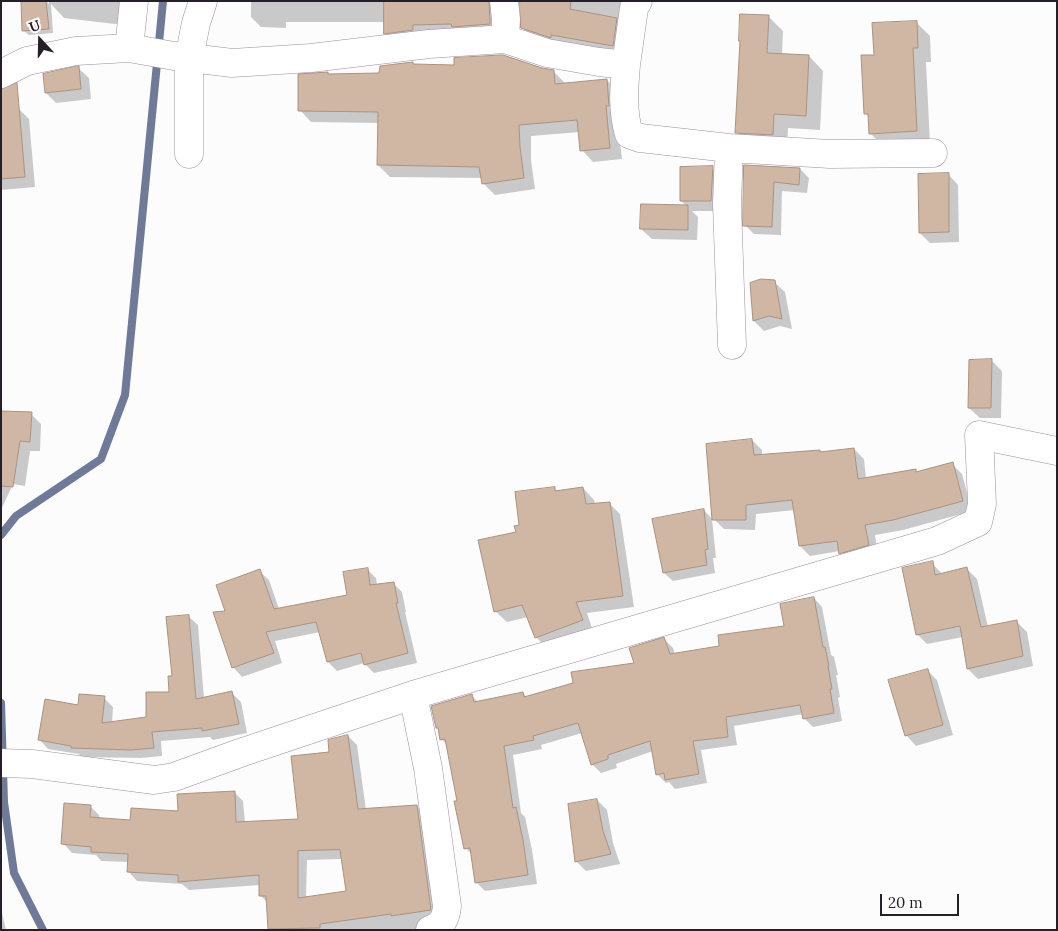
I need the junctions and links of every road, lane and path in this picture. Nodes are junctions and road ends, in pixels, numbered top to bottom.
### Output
1 (134, 1) edge
2 (203, 1) edge
3 (504, 1) edge
4 (638, 1) edge
5 (505, 39) junction
6 (129, 48) junction
7 (181, 57) junction
8 (626, 65) junction
9 (1, 74) edge
10 (729, 148) junction
11 (933, 153) dead end
12 (189, 154) dead end
13 (732, 345) dead end
14 (1057, 451) edge
15 (413, 695) junction
16 (1, 763) edge
17 (430, 930) edge

1 - 6 street
2 - 7 street
3 - 5 street
4 - 8 street
5 - 7 street
5 - 8 street
6 - 7 street
6 - 9 street
7 - 12 street
8 - 10 street
10 - 11 street
10 - 13 street
14 - 15 street
15 - 16 street
15 - 17 street

